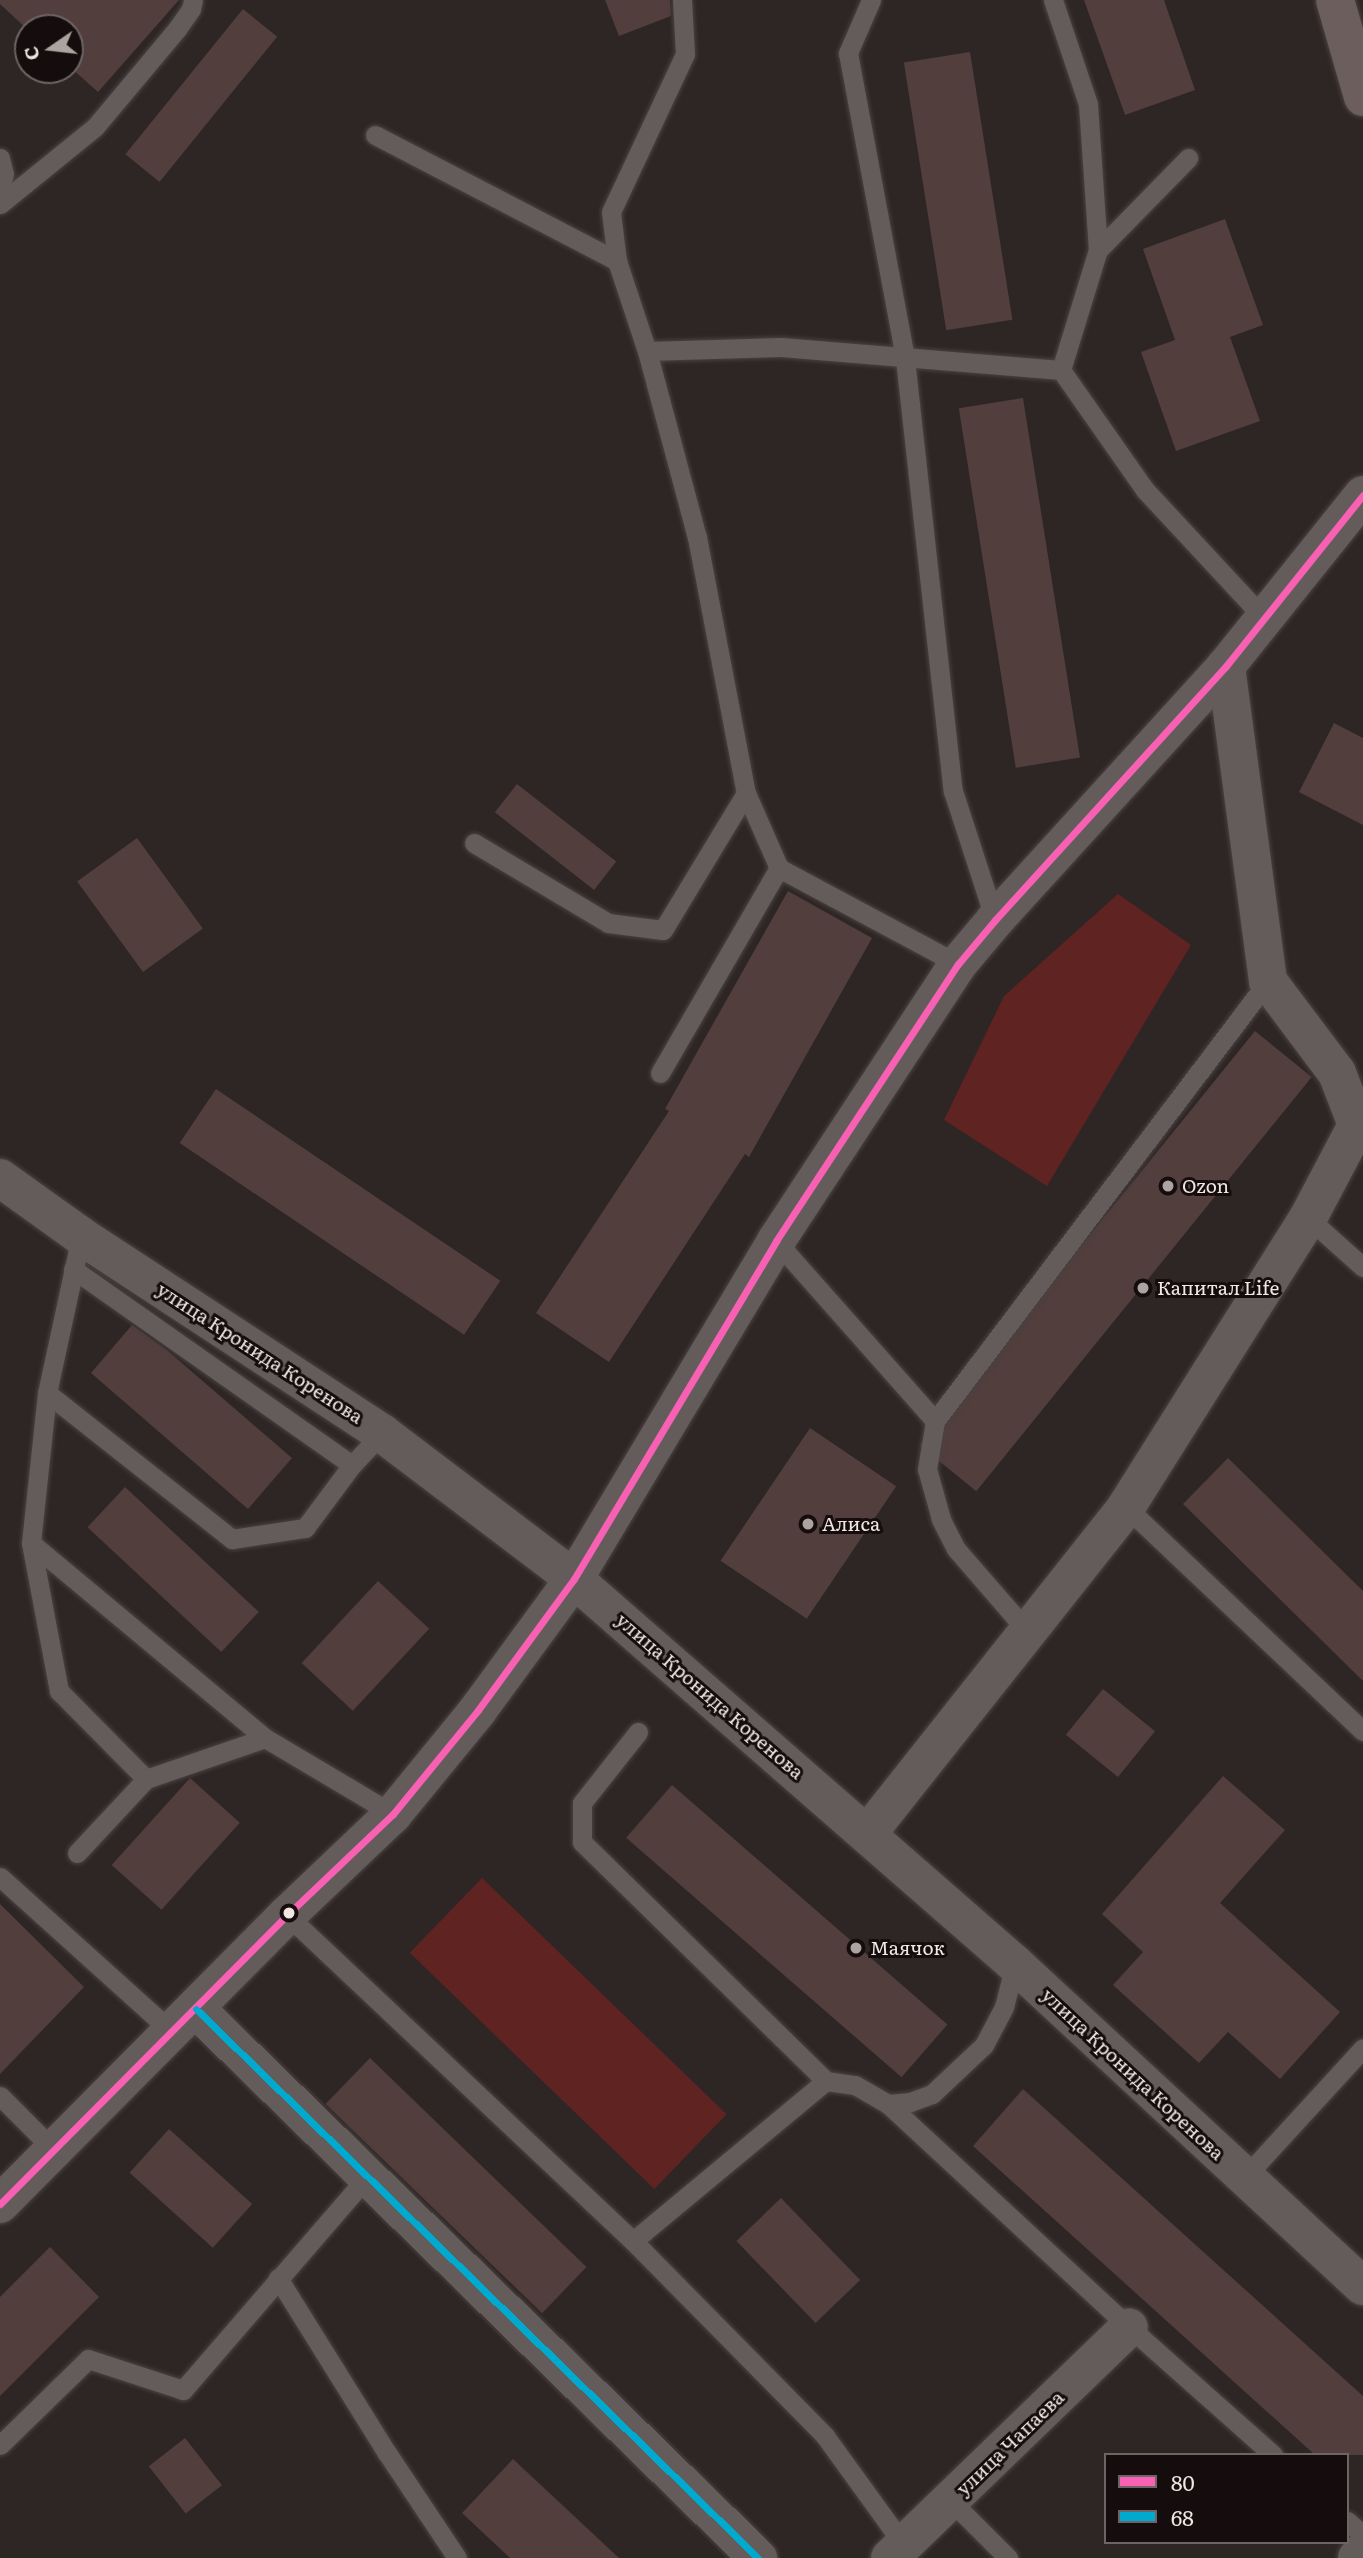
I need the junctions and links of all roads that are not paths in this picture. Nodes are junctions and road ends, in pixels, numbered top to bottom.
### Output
1 (192, 0) edge
2 (682, 0) edge
3 (871, 0) edge
4 (1053, 0) edge
5 (1335, 0) edge
6 (1363, 97) edge
7 (375, 135) dead end
8 (0, 158) edge
9 (1188, 158) dead end
10 (0, 189) edge
11 (0, 204) edge
12 (1098, 250) junction
13 (617, 261) junction
14 (647, 351) junction
15 (905, 359) junction
16 (1061, 370) junction
17 (1363, 495) edge
18 (1265, 619) junction
19 (1226, 666) junction
20 (746, 793) junction
21 (474, 843) dead end
22 (779, 868) junction
23 (995, 920) junction
24 (958, 964) junction
25 (1268, 981) junction
26 (660, 1073) dead end
27 (1360, 1124) edge
28 (0, 1178) edge
29 (1308, 1218) junction
30 (776, 1241) junction
31 (77, 1252) junction
32 (1363, 1267) edge
33 (47, 1393) junction
34 (935, 1421) junction
35 (382, 1433) junction
36 (352, 1465) junction
37 (1126, 1507) junction
38 (31, 1543) junction
39 (574, 1579) junction
40 (1028, 1632) junction
41 (1363, 1731) edge
42 (638, 1732) dead end
43 (265, 1738) junction
44 (146, 1779) junction
45 (393, 1814) junction
46 (869, 1833) junction
47 (77, 1853) dead end
48 (0, 1877) edge
49 (287, 1915) junction
50 (1015, 1964) junction
51 (184, 2021) junction
52 (1363, 2048) edge
53 (826, 2081) junction
54 (0, 2096) edge
55 (888, 2104) junction
56 (54, 2150) junction
57 (367, 2177) junction
58 (1244, 2178) junction
59 (0, 2204) edge
60 (633, 2241) junction
61 (278, 2278) junction
62 (1363, 2286) edge
63 (1129, 2327) junction
64 (0, 2445) edge
65 (1271, 2453) edge
66 (951, 2501) junction
67 (1349, 2523) edge
68 (1363, 2535) edge
69 (1363, 2551) edge
70 (897, 2552) edge
71 (457, 2558) edge
72 (758, 2558) edge
73 (1008, 2558) edge
74 (1357, 2558) edge

1 - 11 lane
2 - 13 lane
3 - 15 lane
4 - 12 lane
5 - 6 main road
7 - 13 lane
8 - 10 lane
9 - 12 lane
12 - 16 lane
13 - 14 lane
14 - 15 lane
14 - 20 lane
15 - 16 lane
15 - 23 lane
16 - 18 lane
17 - 18 street
18 - 19 street
19 - 23 street
19 - 25 street
20 - 21 lane
20 - 22 lane
22 - 24 lane
22 - 26 lane
23 - 24 street
24 - 30 street
25 - 27 street
25 - 34 lane
27 - 29 street
28 - 31 street, улица Кронида Коренова
29 - 32 lane
29 - 37 street
30 - 34 lane
30 - 39 street
31 - 33 lane
31 - 35 street, улица Кронида Коренова
31 - 36 lane
33 - 36 lane
33 - 38 lane
34 - 40 lane
35 - 36 lane
35 - 39 street, улица Кронида Коренова
37 - 40 street
37 - 41 lane
38 - 43 lane
38 - 44 lane
39 - 45 street
39 - 46 street, улица Кронида Коренова
40 - 46 street
42 - 53 lane
43 - 44 lane
43 - 45 lane
44 - 47 lane
45 - 49 street
46 - 50 street, улица Кронида Коренова
48 - 51 lane
49 - 51 street
49 - 60 lane
50 - 55 lane
50 - 58 street, улица Кронида Коренова
51 - 56 street
51 - 57 street
52 - 58 lane
53 - 55 lane
53 - 60 lane
54 - 56 lane
55 - 63 lane
56 - 59 street
57 - 61 lane
57 - 72 street
58 - 62 street, улица Кронида Коренова
60 - 70 lane
61 - 64 lane
61 - 71 lane
63 - 65 lane
63 - 66 street, улица Чапаева
66 - 70 street, улица Чапаева
66 - 73 lane
67 - 68 lane
69 - 74 street

